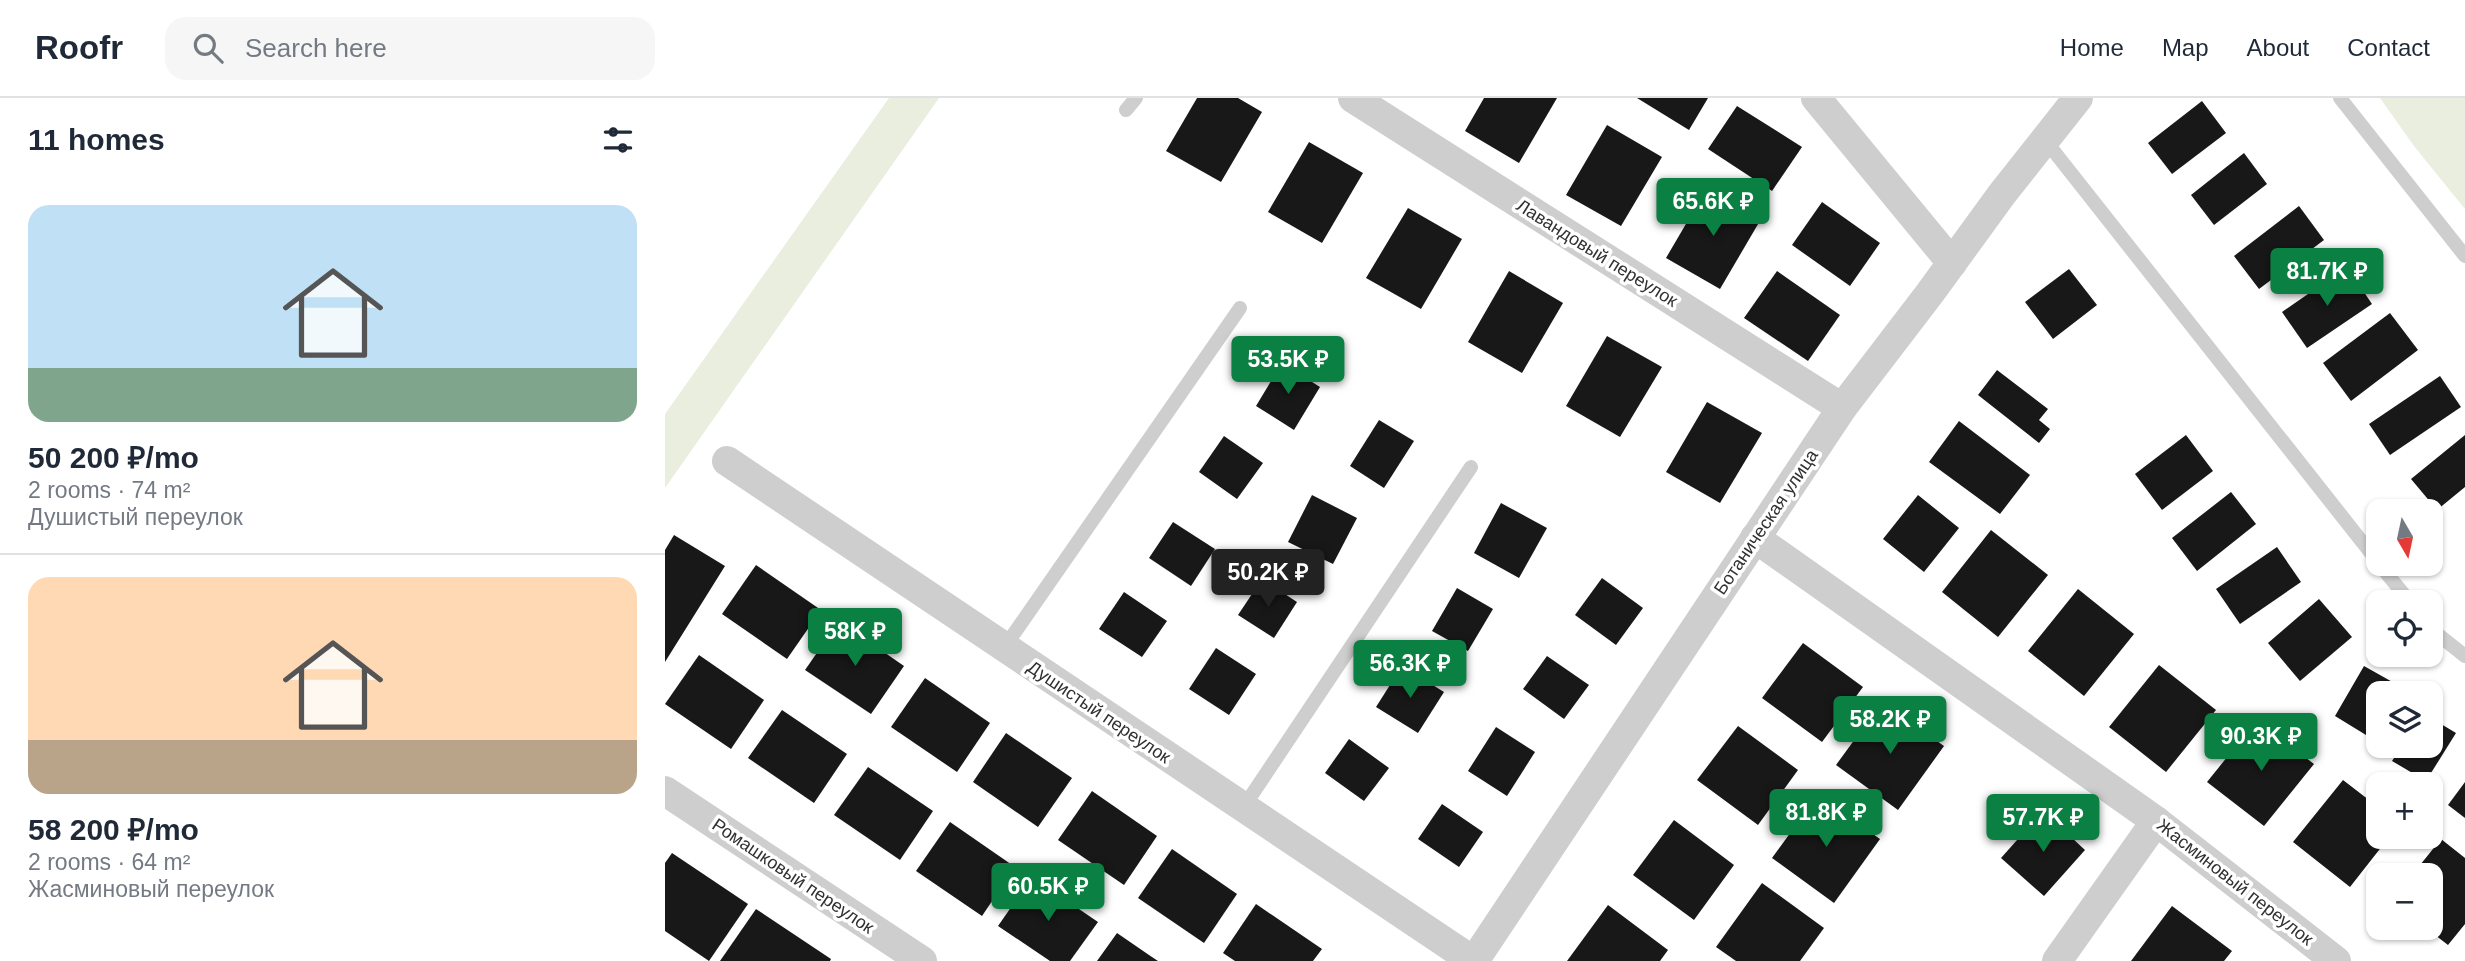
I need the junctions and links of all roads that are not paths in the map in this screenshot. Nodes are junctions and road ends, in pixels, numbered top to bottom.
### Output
1 (1136, 98) edge
2 (1353, 98) edge
3 (1816, 98) edge
4 (2078, 98) edge
5 (2340, 98) edge
6 (1126, 110) dead end
7 (2045, 140) junction
8 (2465, 256) edge
9 (1952, 263) junction
10 (1240, 308) dead end
11 (1842, 408) junction
12 (727, 461) dead end
13 (1471, 467) dead end
14 (1755, 538) junction
15 (2366, 547) edge
16 (2389, 576) edge
17 (2400, 590) edge
18 (2443, 639) edge
19 (1004, 648) junction
20 (2465, 656) edge
21 (665, 791) edge
22 (1243, 808) junction
23 (2156, 821) junction
24 (922, 961) edge
25 (1473, 961) edge
26 (2057, 961) edge
27 (2336, 961) edge

1 - 6 lane
2 - 11 street, Лавандовый переулок
3 - 9 street
4 - 7 street, Ботаническая улица
5 - 8 lane
7 - 9 street, Ботаническая улица
7 - 15 lane
9 - 11 street, Ботаническая улица
10 - 19 lane
11 - 14 street, Ботаническая улица
12 - 19 street, Душистый переулок
13 - 22 lane
14 - 23 street, Жасминовый переулок
14 - 25 street, Ботаническая улица
16 - 17 lane
18 - 20 lane
19 - 22 street, Душистый переулок
21 - 24 street, Ромашковый переулок
22 - 25 street, Душистый переулок
23 - 26 street
23 - 27 street, Жасминовый переулок

